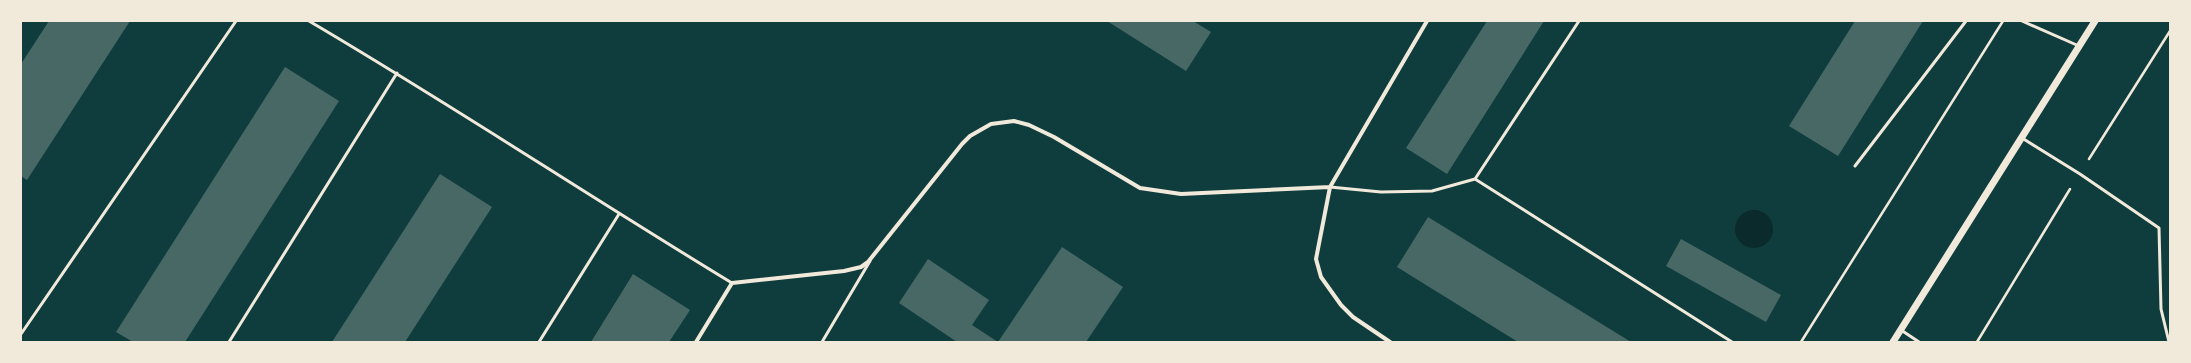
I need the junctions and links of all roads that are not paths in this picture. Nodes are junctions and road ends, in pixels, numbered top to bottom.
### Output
1 (236, 21) edge
2 (309, 21) edge
3 (1428, 21) edge
4 (1579, 21) edge
5 (1966, 21) edge
6 (2022, 21) edge
7 (2095, 21) edge
8 (2079, 46) junction
9 (397, 73) junction
10 (2022, 138) junction
11 (1855, 166) dead end
12 (1475, 179) junction
13 (1330, 187) junction
14 (618, 214) junction
15 (874, 256) junction
16 (732, 283) junction
17 (1901, 330) junction
18 (21, 334) edge
19 (229, 342) edge
20 (539, 342) edge
21 (696, 342) edge
22 (822, 342) edge
23 (1390, 342) edge
24 (1732, 342) edge
25 (1893, 342) edge
26 (1919, 342) edge
27 (2169, 342) edge

1 - 18 lane
2 - 9 lane
3 - 13 street
4 - 12 lane
5 - 11 lane
6 - 8 lane
7 - 8 street
8 - 10 street
9 - 14 lane
9 - 19 lane
10 - 17 street
10 - 27 lane
12 - 13 lane
12 - 24 lane
13 - 15 street
13 - 23 street
14 - 16 lane
14 - 20 lane
15 - 16 street
15 - 22 lane
16 - 21 street
17 - 25 street
17 - 26 lane

